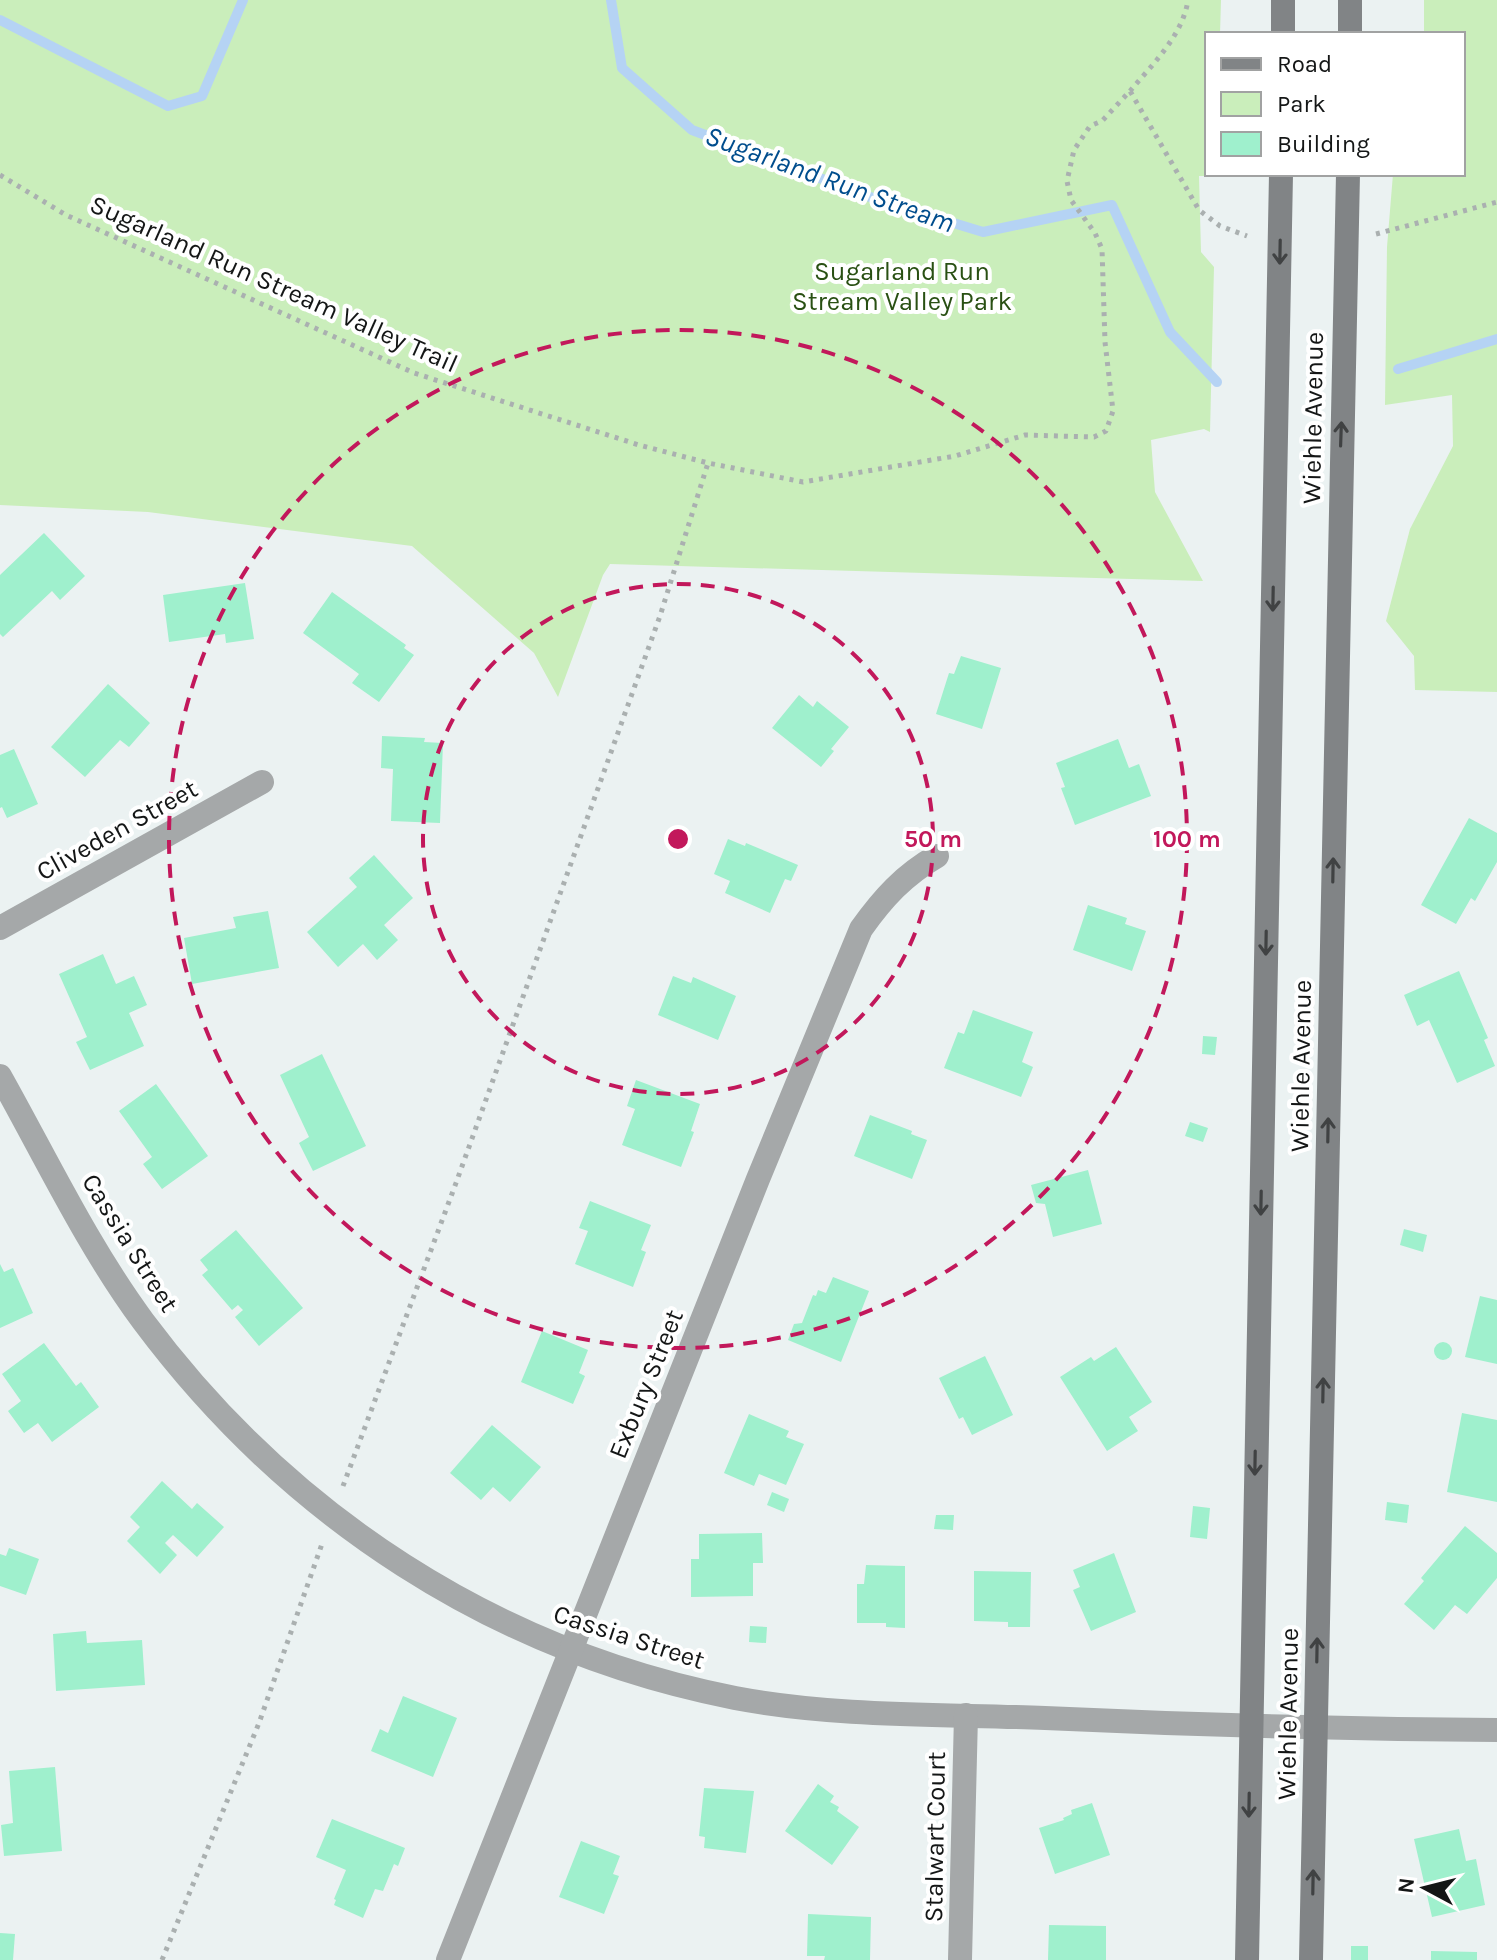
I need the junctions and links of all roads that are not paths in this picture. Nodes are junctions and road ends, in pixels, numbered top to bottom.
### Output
1 (1283, 0) edge
2 (1350, 0) edge
3 (1283, 32) edge
4 (1350, 32) edge
5 (1281, 176) edge
6 (1348, 176) edge
7 (262, 782) dead end
8 (937, 856) dead end
9 (0, 928) edge
10 (0, 1076) edge
11 (570, 1652) junction
12 (966, 1715) junction
13 (1250, 1727) junction
14 (1315, 1728) junction
15 (1497, 1730) edge
16 (448, 1960) edge
17 (960, 1960) edge
18 (1247, 1960) edge
19 (1311, 1960) edge

1 - 3 main road
2 - 4 main road
5 -> 13 main road, Wiehle Avenue
14 -> 6 main road, Wiehle Avenue
7 - 9 street, Cliveden Street
8 - 11 street, Exbury Street
10 - 11 street, Cassia Street
11 - 12 street, Cassia Street
11 - 16 street, Exbury Street
12 - 13 street, Cassia Street
12 - 17 street, Stalwart Court
13 - 14 street, Cassia Street
13 -> 18 main road, Wiehle Avenue
14 - 15 street, Cassia Street
19 -> 14 main road, Wiehle Avenue

